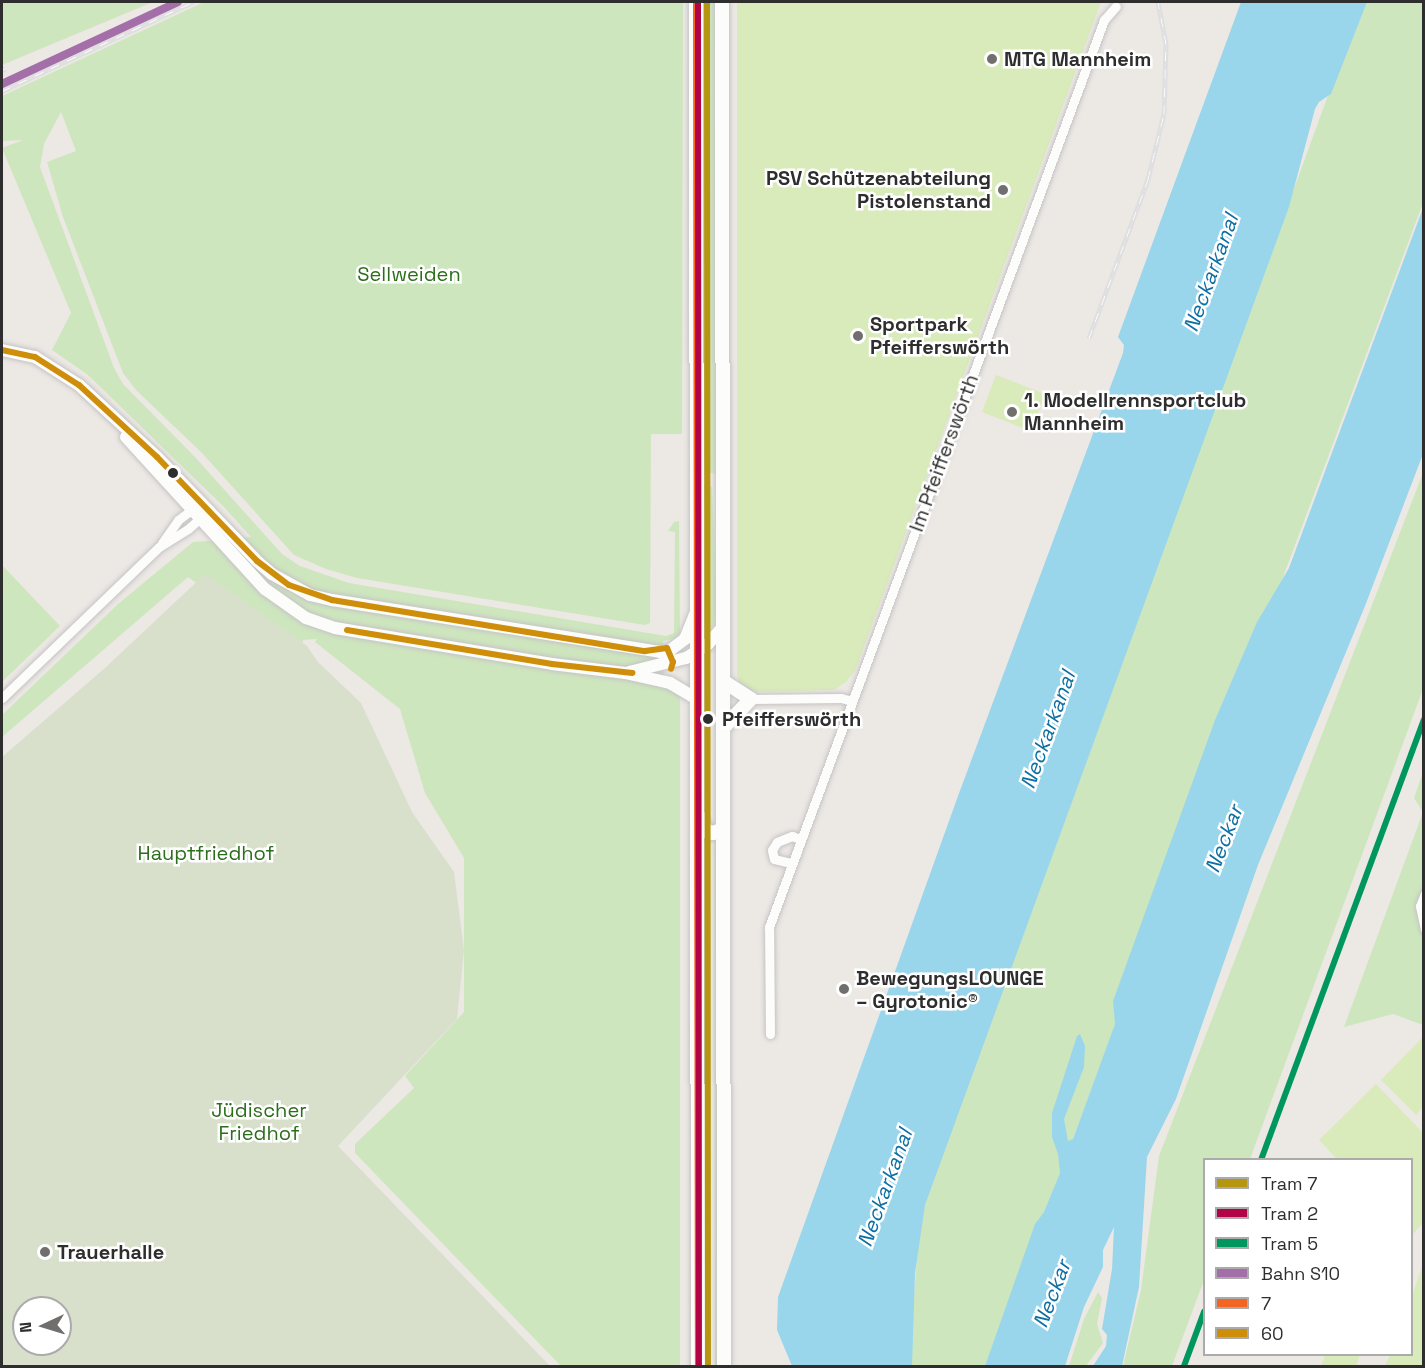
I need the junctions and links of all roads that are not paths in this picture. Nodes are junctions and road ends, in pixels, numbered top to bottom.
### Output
1 (696, 2) edge
2 (722, 2) edge
3 (1116, 6) dead end
4 (2, 350) edge
5 (99, 403) junction
6 (697, 482) junction
7 (722, 498) junction
8 (203, 504) junction
9 (189, 509) junction
10 (199, 519) junction
11 (159, 547) junction
12 (697, 607) junction
13 (723, 627) junction
14 (697, 652) junction
15 (625, 673) junction
16 (723, 681) junction
17 (2, 698) edge
18 (697, 699) junction
19 (751, 699) junction
20 (852, 701) junction
21 (723, 728) junction
22 (697, 813) junction
23 (723, 829) junction
24 (800, 839) junction
25 (791, 863) junction
26 (1424, 893) edge
27 (1424, 929) edge
28 (770, 1034) dead end
29 (698, 1366) edge
30 (724, 1366) edge

1 - 6 main road
2 - 7 main road
3 - 20 street, Im Pfeifferswörth
4 - 5 street
5 - 8 street
5 - 9 street
6 - 7 main road
6 - 12 main road
7 - 13 main road
8 - 9 street
8 - 10 street
8 - 12 street
9 - 10 street
9 - 11 street
10 - 11 street
10 - 15 street
11 - 17 street
12 - 14 main road
13 - 14 street
13 - 16 main road
14 - 15 street
14 - 18 main road
15 - 18 street
16 - 19 main road
16 - 21 main road
18 - 22 main road
19 - 20 street
19 - 21 main road
20 - 24 street, Im Pfeifferswörth
21 - 23 main road
22 - 23 main road
22 - 29 main road
23 - 30 main road
24 - 25 street, Im Pfeifferswörth
24 - 25 street
25 - 28 street, Im Pfeifferswörth
26 - 27 street

